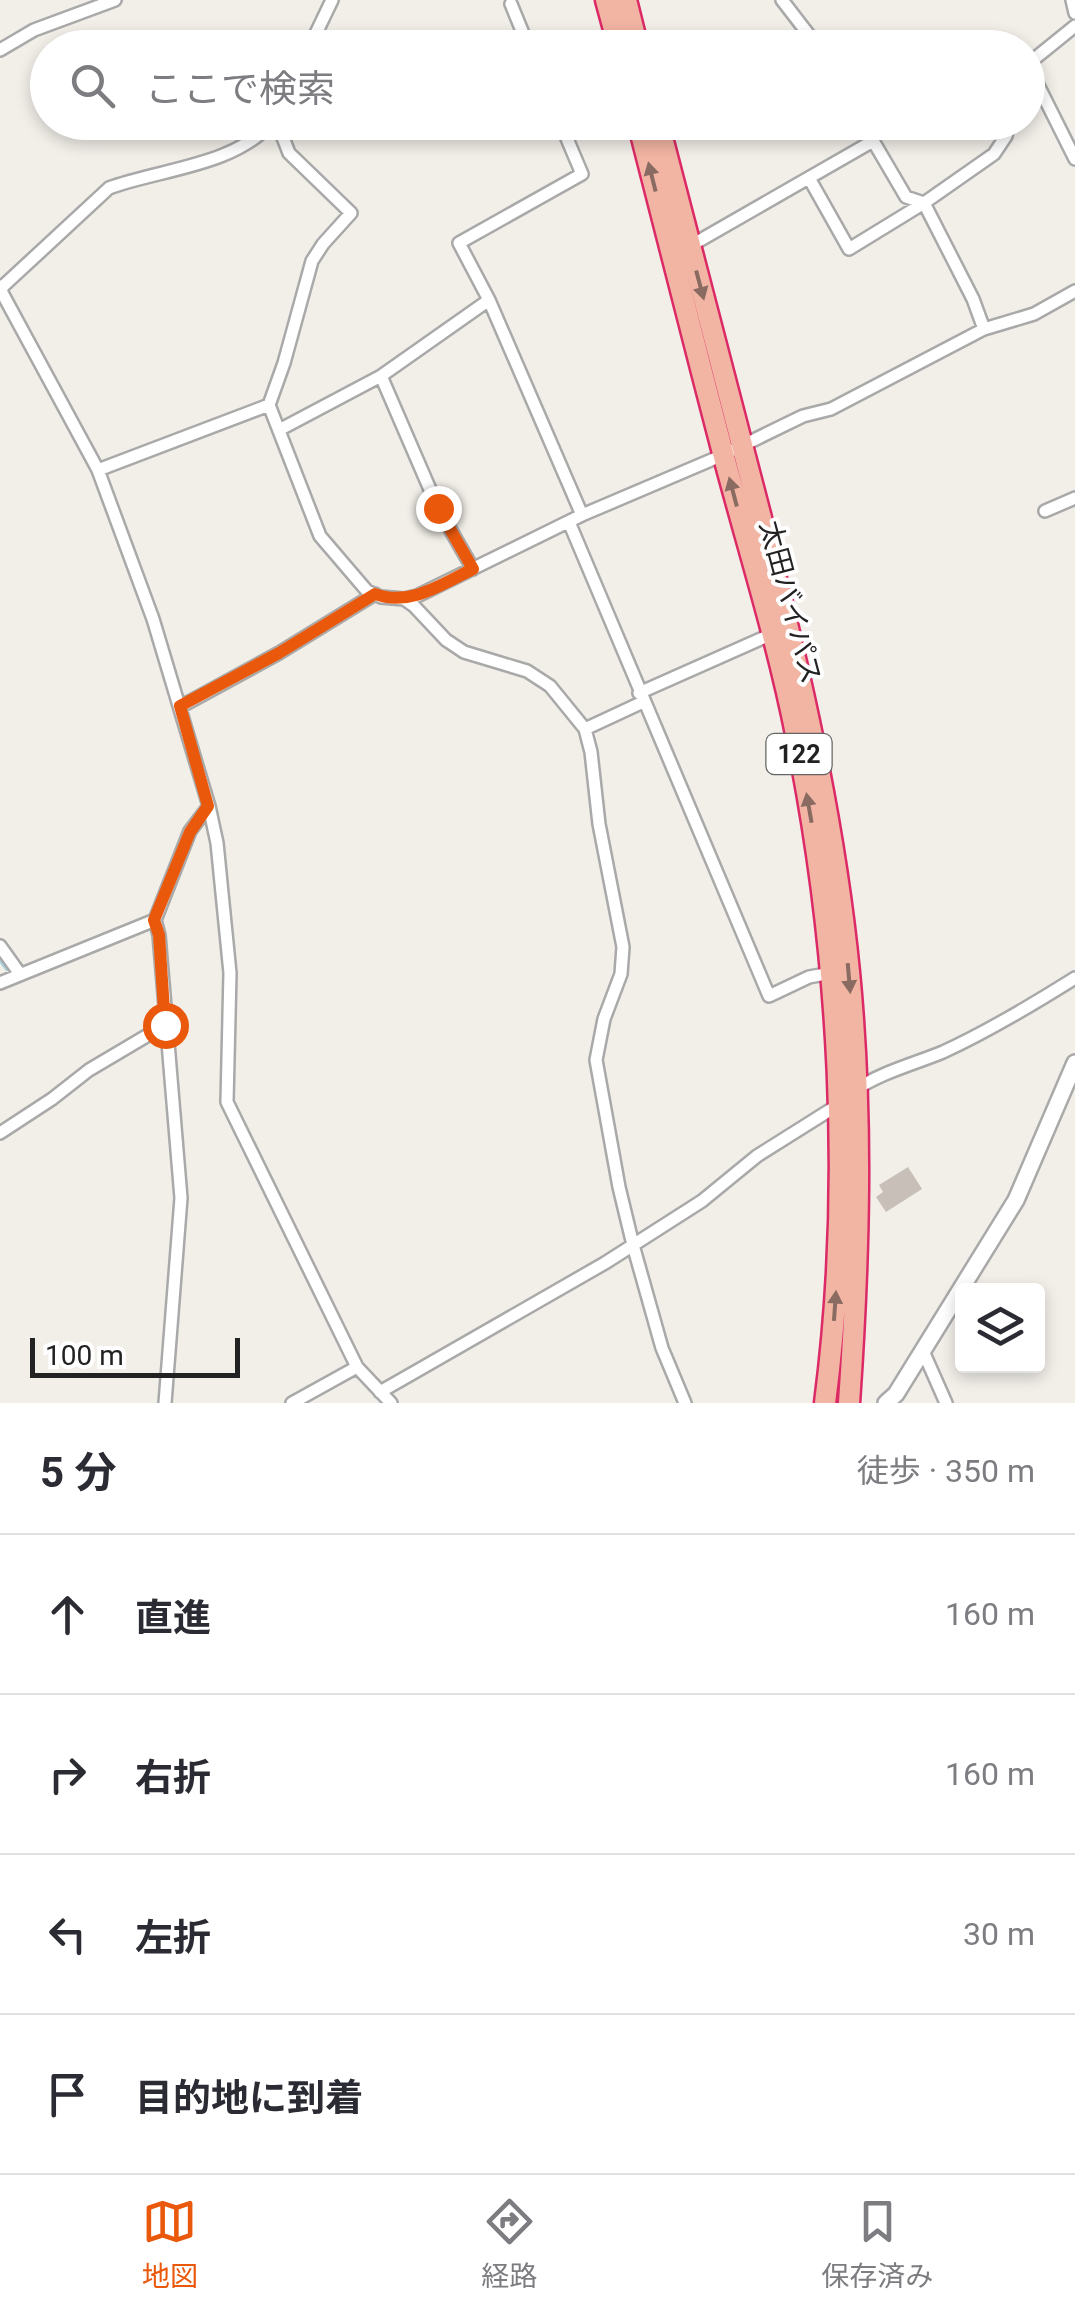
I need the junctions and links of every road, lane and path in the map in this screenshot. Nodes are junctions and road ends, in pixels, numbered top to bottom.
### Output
1 (115, 0) edge
2 (332, 0) edge
3 (606, 0) edge
4 (626, 0) edge
5 (782, 0) edge
6 (1072, 0) edge
7 (98, 2) edge
8 (511, 4) dead end
9 (1075, 13) edge
10 (1075, 26) edge
11 (34, 30) edge
12 (318, 30) edge
13 (522, 30) edge
14 (614, 30) edge
15 (634, 30) edge
16 (805, 30) edge
17 (30, 32) edge
18 (0, 50) edge
19 (1045, 50) edge
20 (1045, 98) edge
21 (252, 140) edge
22 (282, 140) edge
23 (568, 140) edge
24 (643, 140) edge
25 (663, 140) edge
26 (1003, 140) edge
27 (873, 142) joint
28 (1075, 158) edge
29 (809, 178) junction
30 (924, 203) junction
31 (690, 246) junction
32 (0, 289) edge
33 (1075, 291) edge
34 (489, 300) junction
35 (984, 329) junction
36 (381, 376) junction
37 (269, 405) junction
38 (280, 430) junction
39 (733, 450) junction
40 (98, 470) junction
41 (1075, 498) edge
42 (1046, 511) dead end
43 (582, 515) junction
44 (569, 522) junction
45 (473, 569) junction
46 (375, 594) junction
47 (404, 599) junction
48 (772, 634) junction
49 (641, 697) junction
50 (180, 706) junction
51 (585, 729) junction
52 (208, 806) junction
53 (154, 920) junction
54 (0, 946) edge
55 (830, 973) junction
56 (20, 974) junction
57 (1075, 978) edge
58 (0, 982) edge
59 (165, 1025) junction
60 (1075, 1063) edge
61 (858, 1087) junction
62 (838, 1105) junction
63 (0, 1133) edge
64 (633, 1245) junction
65 (923, 1351) junction
66 (357, 1366) junction
67 (380, 1392) junction
68 (165, 1403) edge
69 (292, 1403) edge
70 (390, 1403) edge
71 (685, 1403) edge
72 (826, 1403) edge
73 (849, 1403) edge
74 (886, 1403) edge
75 (946, 1403) edge

1 - 7 street
2 - 12 street
3 - 14 highway
4 - 15 highway
5 - 16 street
6 - 9 street
7 - 11 street
8 - 13 street
10 - 19 street
17 - 18 street
20 - 28 street
21 - 32 street
22 - 37 street
23 - 34 street
39 -> 24 highway, 太田バイパス / 122
25 - 31 highway, 太田バイパス / 122
26 - 30 street
27 - 29 street
27 - 30 street
29 - 30 street
29 - 31 street
30 - 35 street
31 -> 39 highway, 太田バイパス / 122
32 - 40 street
33 - 35 street
34 - 36 street
34 - 43 street
35 - 39 street
36 - 38 street
36 - 45 street
37 - 38 street
37 - 40 street
38 - 46 street
39 - 43 street
48 -> 39 highway, 太田バイパス / 122
39 -> 61 highway, 太田バイパス / 122
40 - 50 street
41 - 42 street
43 - 44 street
44 - 45 street
44 - 49 street
45 - 47 street
46 - 47 street
46 - 50 street
47 - 51 street
48 - 49 street
55 -> 48 highway, 太田バイパス / 122
49 - 51 street
49 - 55 street
50 - 52 street
51 - 64 street
52 - 53 street
52 - 66 street
53 - 56 street
53 - 59 street
54 - 56 street
55 - 62 highway, 太田バイパス / 122
56 - 58 street
57 - 61 street
59 - 63 street
59 - 68 street
60 - 65 street
61 - 62 street
61 - 73 highway, 太田バイパス / 122
62 - 64 street
72 -> 62 highway, 太田バイパス / 122
64 - 67 street
64 - 71 street
65 - 74 street
65 - 75 street
66 - 67 street
66 - 69 street
67 - 70 street

